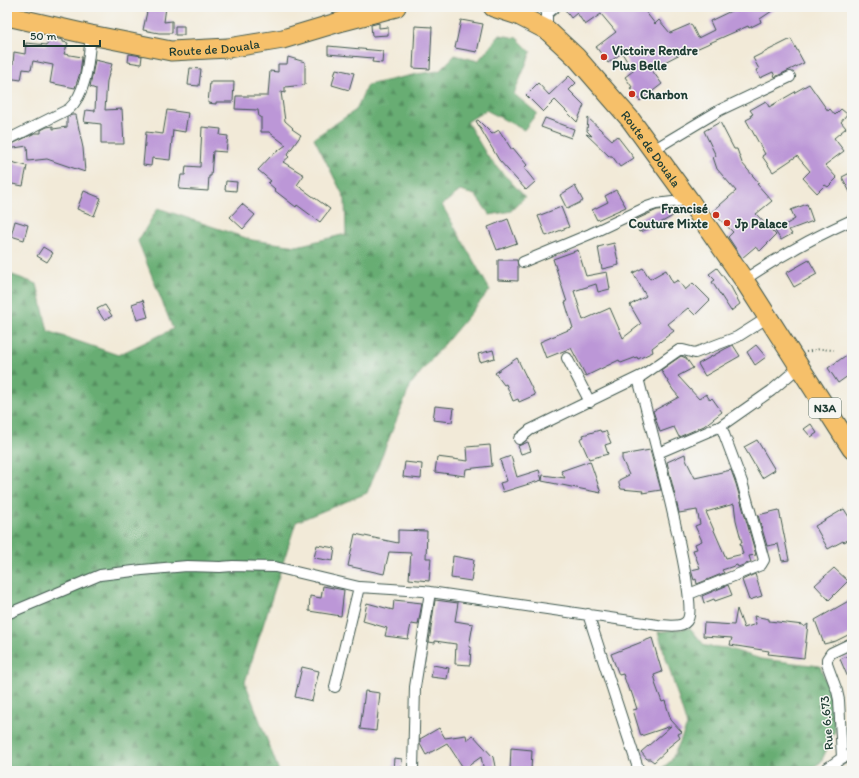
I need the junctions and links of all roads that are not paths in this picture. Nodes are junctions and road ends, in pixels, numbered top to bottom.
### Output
1 (396, 7) edge
2 (493, 7) edge
3 (548, 14) edge
4 (7, 16) edge
5 (91, 35) junction
6 (790, 77) dead end
7 (7, 140) edge
8 (653, 150) junction
9 (689, 200) junction
10 (852, 220) edge
11 (523, 262) dead end
12 (744, 280) junction
13 (767, 318) junction
14 (567, 358) dead end
15 (795, 360) junction
16 (638, 378) junction
17 (590, 402) junction
18 (721, 426) junction
19 (519, 439) dead end
20 (852, 449) edge
21 (658, 453) junction
22 (360, 587) junction
23 (430, 592) junction
24 (688, 594) junction
25 (7, 614) edge
26 (588, 614) junction
27 (852, 643) edge
28 (335, 687) dead end
29 (847, 757) edge
30 (414, 771) edge
31 (639, 771) edge
32 (823, 771) edge

1 - 5 highway, Route de Douala
2 - 3 highway, Route de Douala / N3A
3 - 8 highway, Route de Douala / N3A
4 - 5 highway, Route de Douala
5 - 7 street
6 - 8 street
8 - 9 highway, Route de Douala / N3A
9 - 11 street
9 - 12 highway, Route de Douala / N3A
10 - 12 street
12 - 13 highway, Route de Douala / N3A
13 - 15 highway, Route de Douala / N3A
13 - 16 street
14 - 17 street
15 - 18 street
15 - 20 highway, Route de Douala / N3A
16 - 17 street
16 - 21 street
17 - 19 street
18 - 21 street
18 - 24 street
21 - 24 street
22 - 23 street
22 - 25 street
22 - 28 street
23 - 26 street
23 - 30 street
24 - 26 street
26 - 31 street
27 - 29 street, Rue 6.673
29 - 32 street

